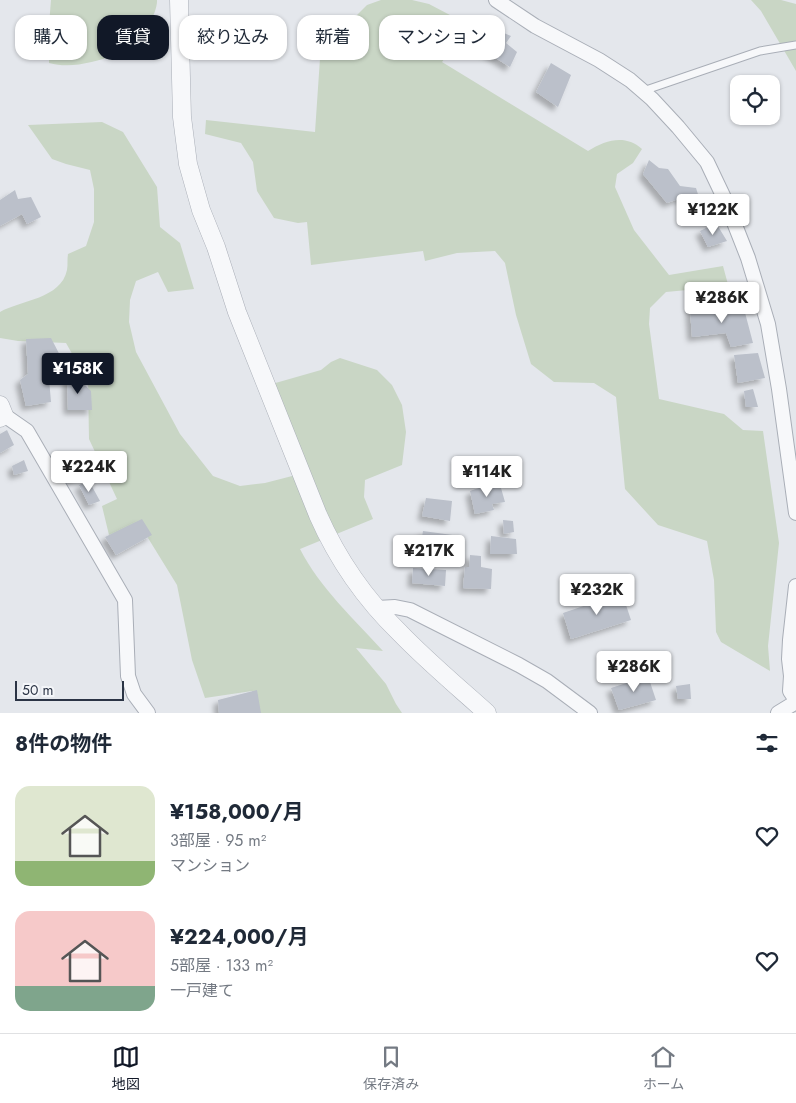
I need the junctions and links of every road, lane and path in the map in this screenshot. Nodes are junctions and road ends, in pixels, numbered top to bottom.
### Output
1 (179, 0) edge
2 (496, 0) edge
3 (796, 46) edge
4 (642, 91) junction
5 (1, 413) edge
6 (796, 513) edge
7 (796, 586) edge
8 (377, 608) junction
9 (796, 701) edge
10 (148, 713) edge
11 (487, 713) edge
12 (590, 713) edge
13 (778, 713) edge

1 - 8 street
2 - 4 street
3 - 4 lane
4 - 6 street
5 - 10 street
7 - 9 street
8 - 11 street
8 - 12 street
9 - 13 street

